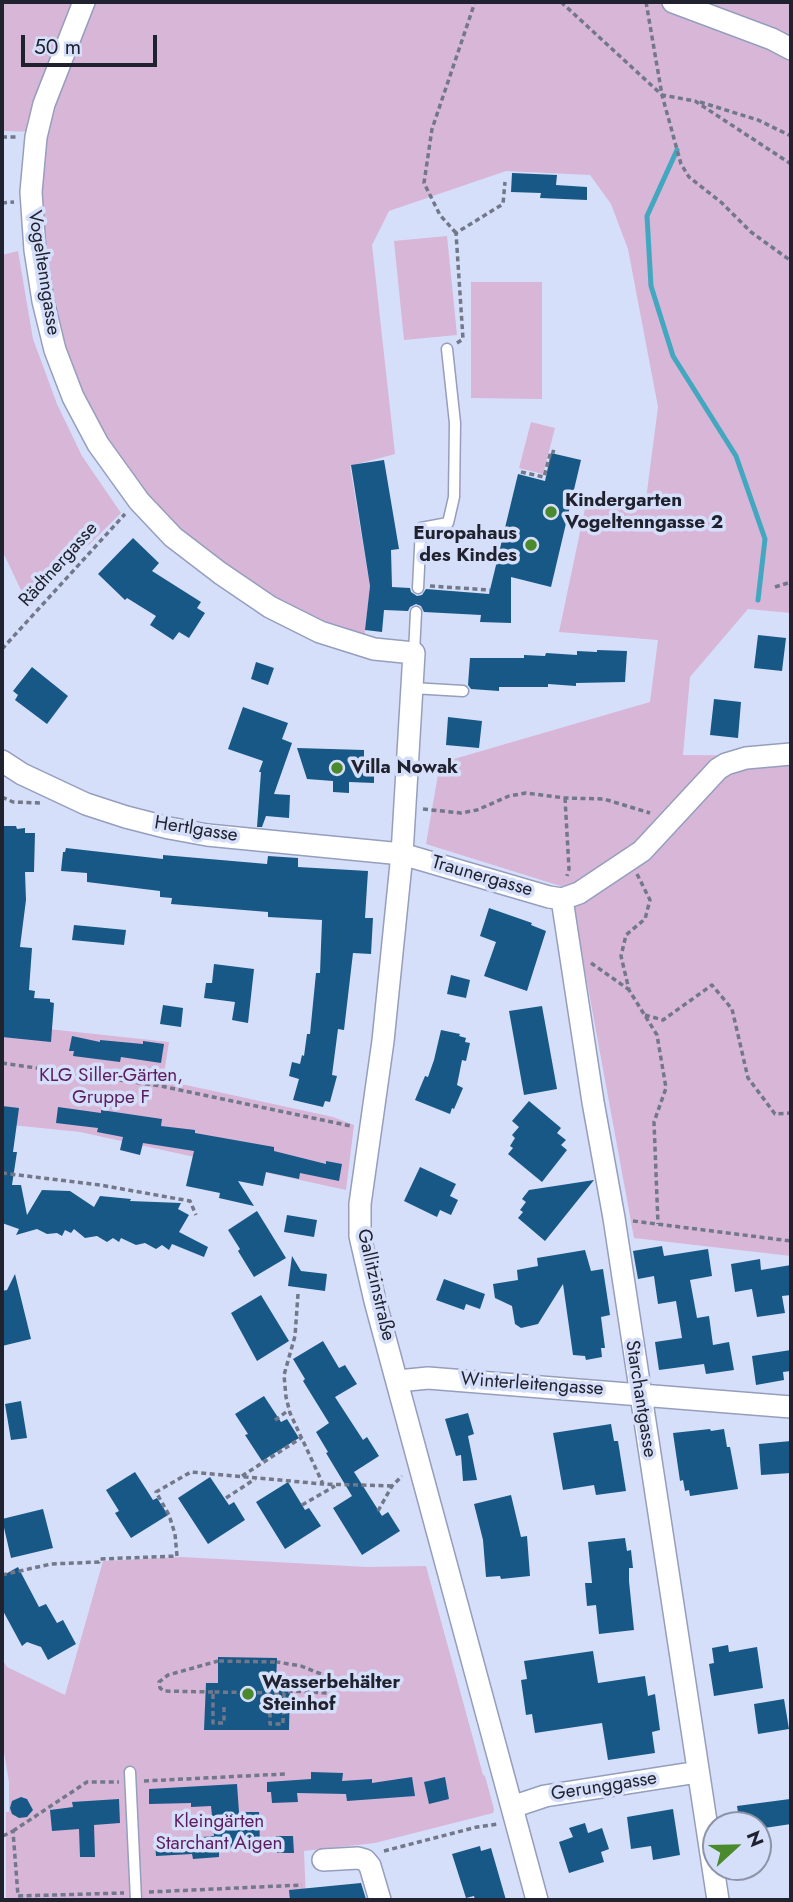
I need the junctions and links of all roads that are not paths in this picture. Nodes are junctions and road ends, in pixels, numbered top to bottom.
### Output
1 (84, 2) edge
2 (673, 2) edge
3 (791, 49) edge
4 (447, 349) road end
5 (418, 587) road end
6 (416, 612) dead end
7 (414, 653) junction
8 (412, 688) junction
9 (463, 691) dead end
10 (791, 754) edge
11 (2, 761) edge
12 (402, 853) junction
13 (562, 899) junction
14 (398, 1381) junction
15 (639, 1393) junction
16 (791, 1407) edge
17 (130, 1772) dead end
18 (698, 1772) junction
19 (514, 1815) junction
20 (323, 1860) dead end
21 (136, 1900) edge
22 (380, 1900) edge
23 (537, 1900) edge
24 (718, 1900) edge

1 - 7 street, Vogeltenngasse
2 - 3 street
4 - 5 lane
6 - 7 lane
7 - 8 street, Gallitzinstraße
8 - 9 lane
8 - 12 street, Gallitzinstraße
10 - 13 street
11 - 12 street, Hertlgasse
12 - 13 street, Traunergasse
12 - 14 street, Gallitzinstraße
13 - 15 street, Starchantgasse
14 - 15 street, Winterleitengasse
14 - 19 street, Gallitzinstraße
15 - 16 street, Winterleitengasse
15 - 18 street, Starchantgasse
17 - 21 lane
18 - 19 street, Gerunggasse
18 - 24 street, Starchantgasse
19 - 23 street, Gallitzinstraße
20 - 22 street

